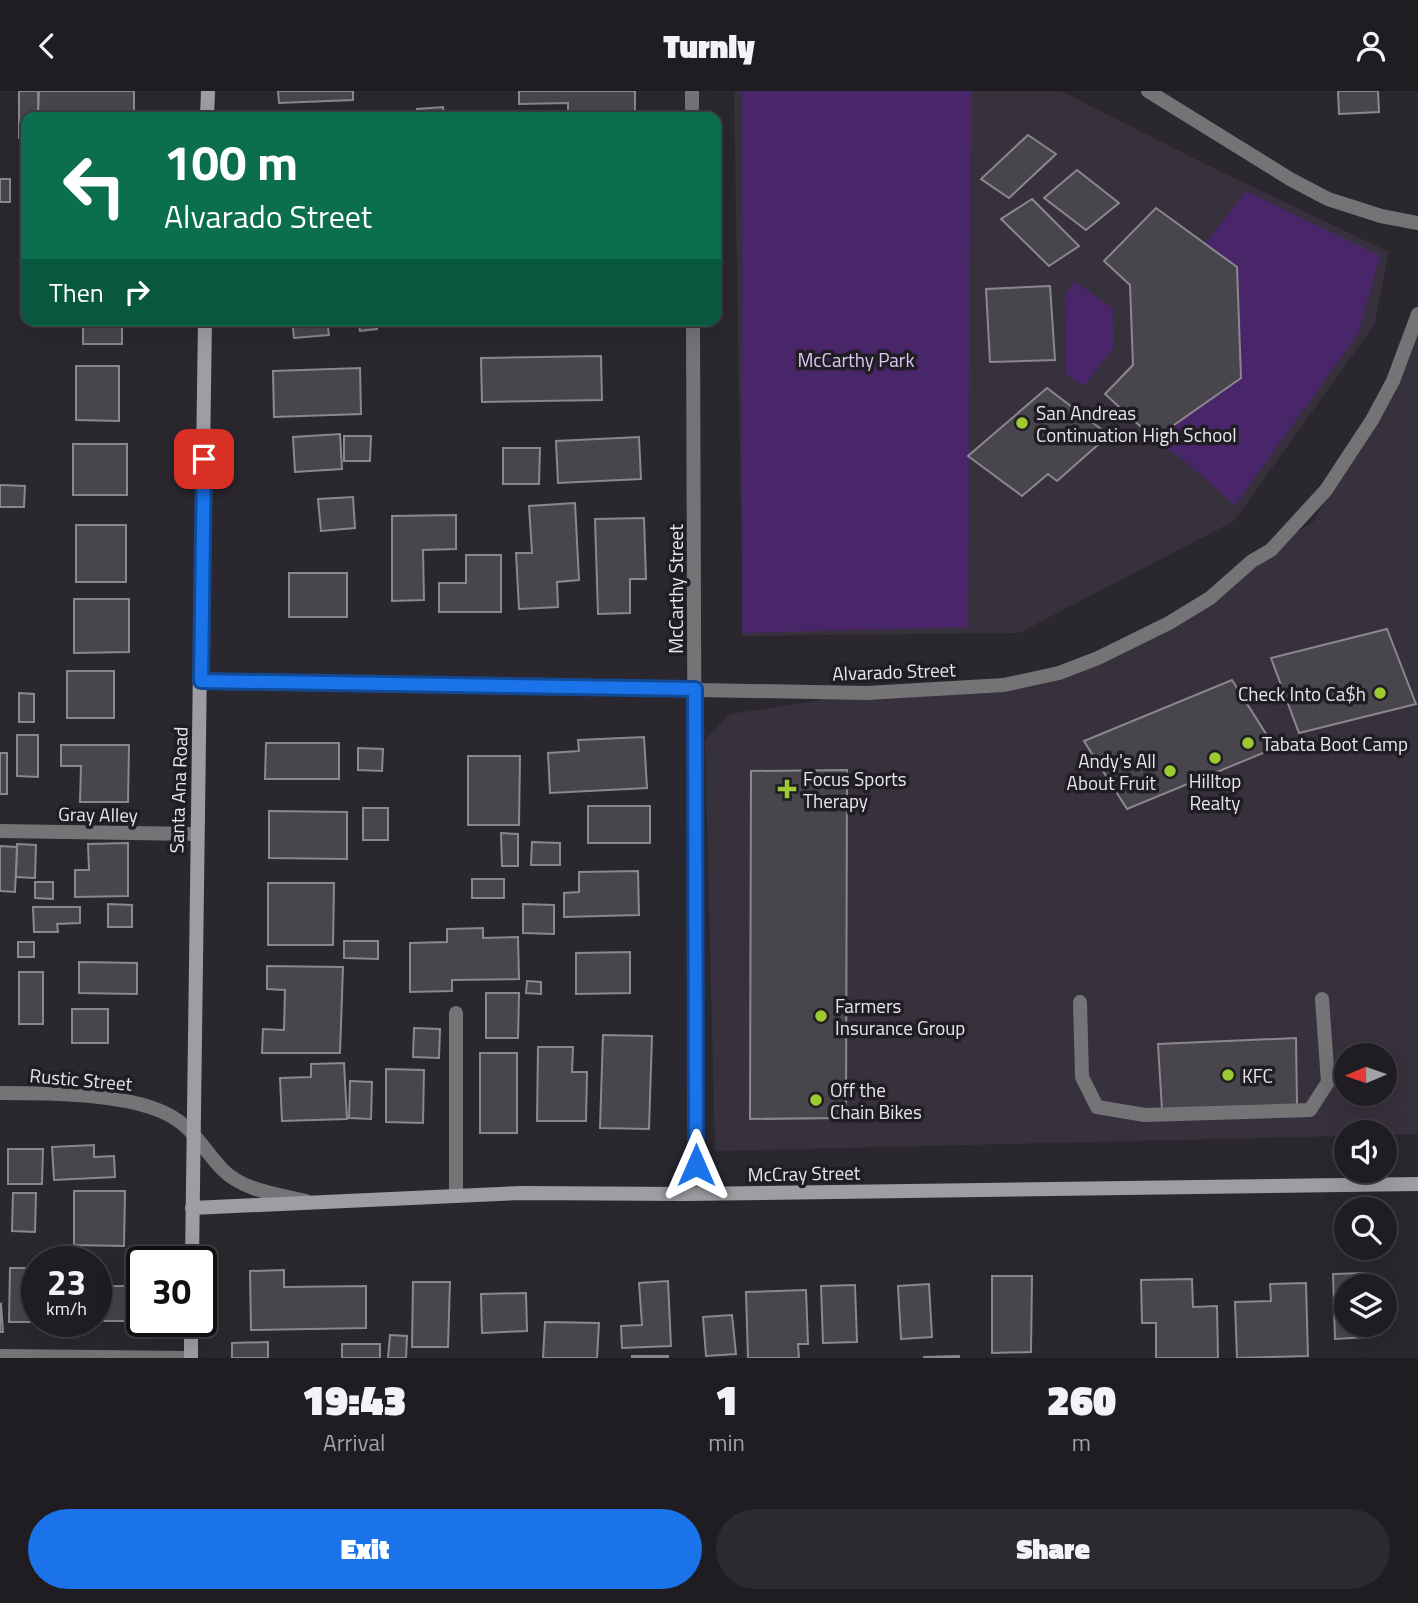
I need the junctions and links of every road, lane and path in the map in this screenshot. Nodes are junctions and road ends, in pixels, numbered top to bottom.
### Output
1 (208, 91) edge
2 (692, 91) edge
3 (1148, 91) edge
4 (208, 112) edge
5 (692, 112) edge
6 (1418, 223) edge
7 (1418, 314) edge
8 (205, 326) edge
9 (693, 326) edge
10 (201, 681) junction
11 (695, 689) junction
12 (0, 831) edge
13 (196, 834) junction
14 (1322, 999) dead end
15 (1080, 1002) dead end
16 (456, 1013) dead end
17 (0, 1093) edge
18 (192, 1131) junction
19 (1418, 1184) edge
20 (696, 1193) junction
21 (456, 1196) junction
22 (311, 1203) junction
23 (192, 1208) junction
24 (192, 1246) edge
25 (191, 1337) edge
26 (0, 1356) edge
27 (191, 1358) edge

1 - 4 street
2 - 5 street
3 - 6 street
7 - 11 street, Alvarado Street
8 - 10 street, Santa Ana Road
9 - 11 street, McCarthy Street
10 - 11 street, Alvarado Street
10 - 13 street, Santa Ana Road
11 - 20 street, McCarthy Street
12 - 13 street, Gray Alley
13 - 18 street, Santa Ana Road
14 - 15 street
16 - 21 street
17 - 18 street, Rustic Street
18 - 22 street, Rustic Street
18 - 23 street, Santa Ana Road
19 - 20 street, McCray Street
20 - 21 street, McCray Street
21 - 22 street, McCray Street
22 - 23 street, McCray Street
23 - 24 street, Santa Ana Road
25 - 27 street
26 - 27 street

